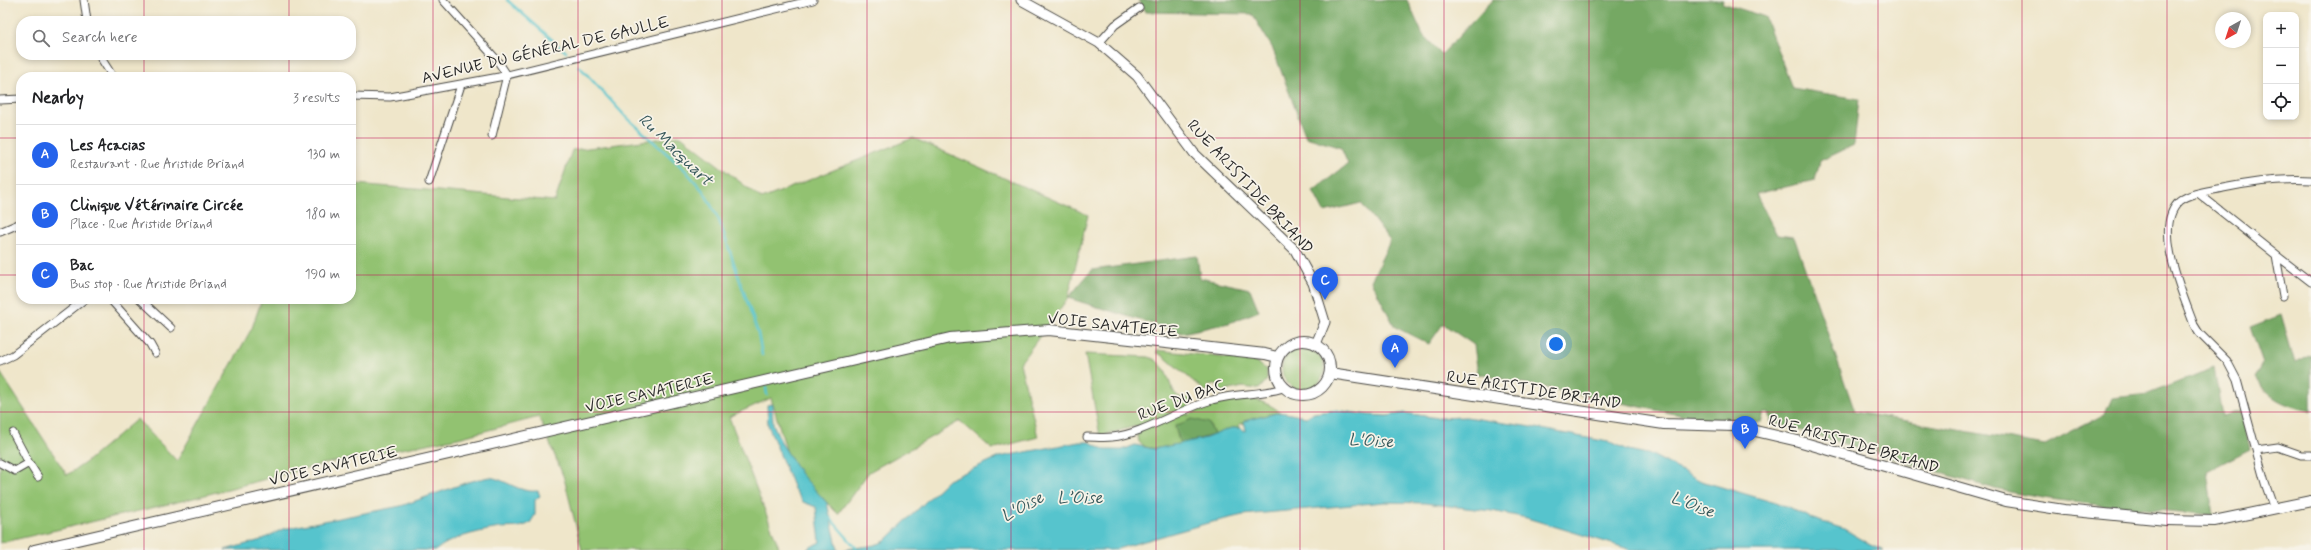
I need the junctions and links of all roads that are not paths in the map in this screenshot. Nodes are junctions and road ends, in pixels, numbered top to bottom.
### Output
1 (84, 0) edge
2 (443, 0) edge
3 (813, 0) edge
4 (1021, 0) edge
5 (1140, 8) dead end
6 (86, 16) edge
7 (1099, 43) junction
8 (102, 60) edge
9 (110, 72) edge
10 (507, 75) junction
11 (461, 85) junction
12 (356, 96) edge
13 (16, 99) edge
14 (0, 100) edge
15 (492, 136) dead end
16 (2311, 180) edge
17 (430, 182) dead end
18 (2198, 193) junction
19 (16, 225) edge
20 (0, 232) edge
21 (2276, 255) junction
22 (2311, 282) edge
23 (2283, 296) dead end
24 (79, 304) edge
25 (114, 304) edge
26 (145, 304) edge
27 (171, 328) dead end
28 (1316, 344) junction
29 (155, 353) dead end
30 (1277, 357) junction
31 (0, 361) edge
32 (1330, 373) junction
33 (1284, 388) junction
34 (13, 433) dead end
35 (1087, 437) dead end
36 (2256, 450) junction
37 (2311, 455) edge
38 (0, 463) edge
39 (29, 463) junction
40 (38, 477) dead end
41 (2311, 501) edge
42 (2274, 509) junction
43 (34, 550) edge

1 - 6 street
2 - 10 street
3 - 10 street, AVENUE DU GÉNÉRAL DE GAULLE
4 - 7 street, RUE ARISTIDE BRIAND
5 - 7 street
7 - 28 street, RUE ARISTIDE BRIAND
8 - 9 street
10 - 11 street, AVENUE DU GÉNÉRAL DE GAULLE
10 - 15 street
11 - 12 street, AVENUE DU GÉNÉRAL DE GAULLE
11 - 17 street
13 - 14 street
16 - 18 street
18 - 21 street
18 - 36 street
19 - 20 street
21 - 22 street
21 - 23 street
24 - 31 street
25 - 29 street
26 - 27 street
28 - 30 main road
28 - 32 main road
30 - 33 main road
30 - 43 main road, VOIE SAVATERIE
32 - 33 main road
32 - 42 main road, RUE ARISTIDE BRIAND
33 - 35 street, RUE DU BAC
34 - 39 street
36 - 37 street
36 - 42 street
38 - 39 street
39 - 40 street
41 - 42 main road, RUE ARISTIDE BRIAND

